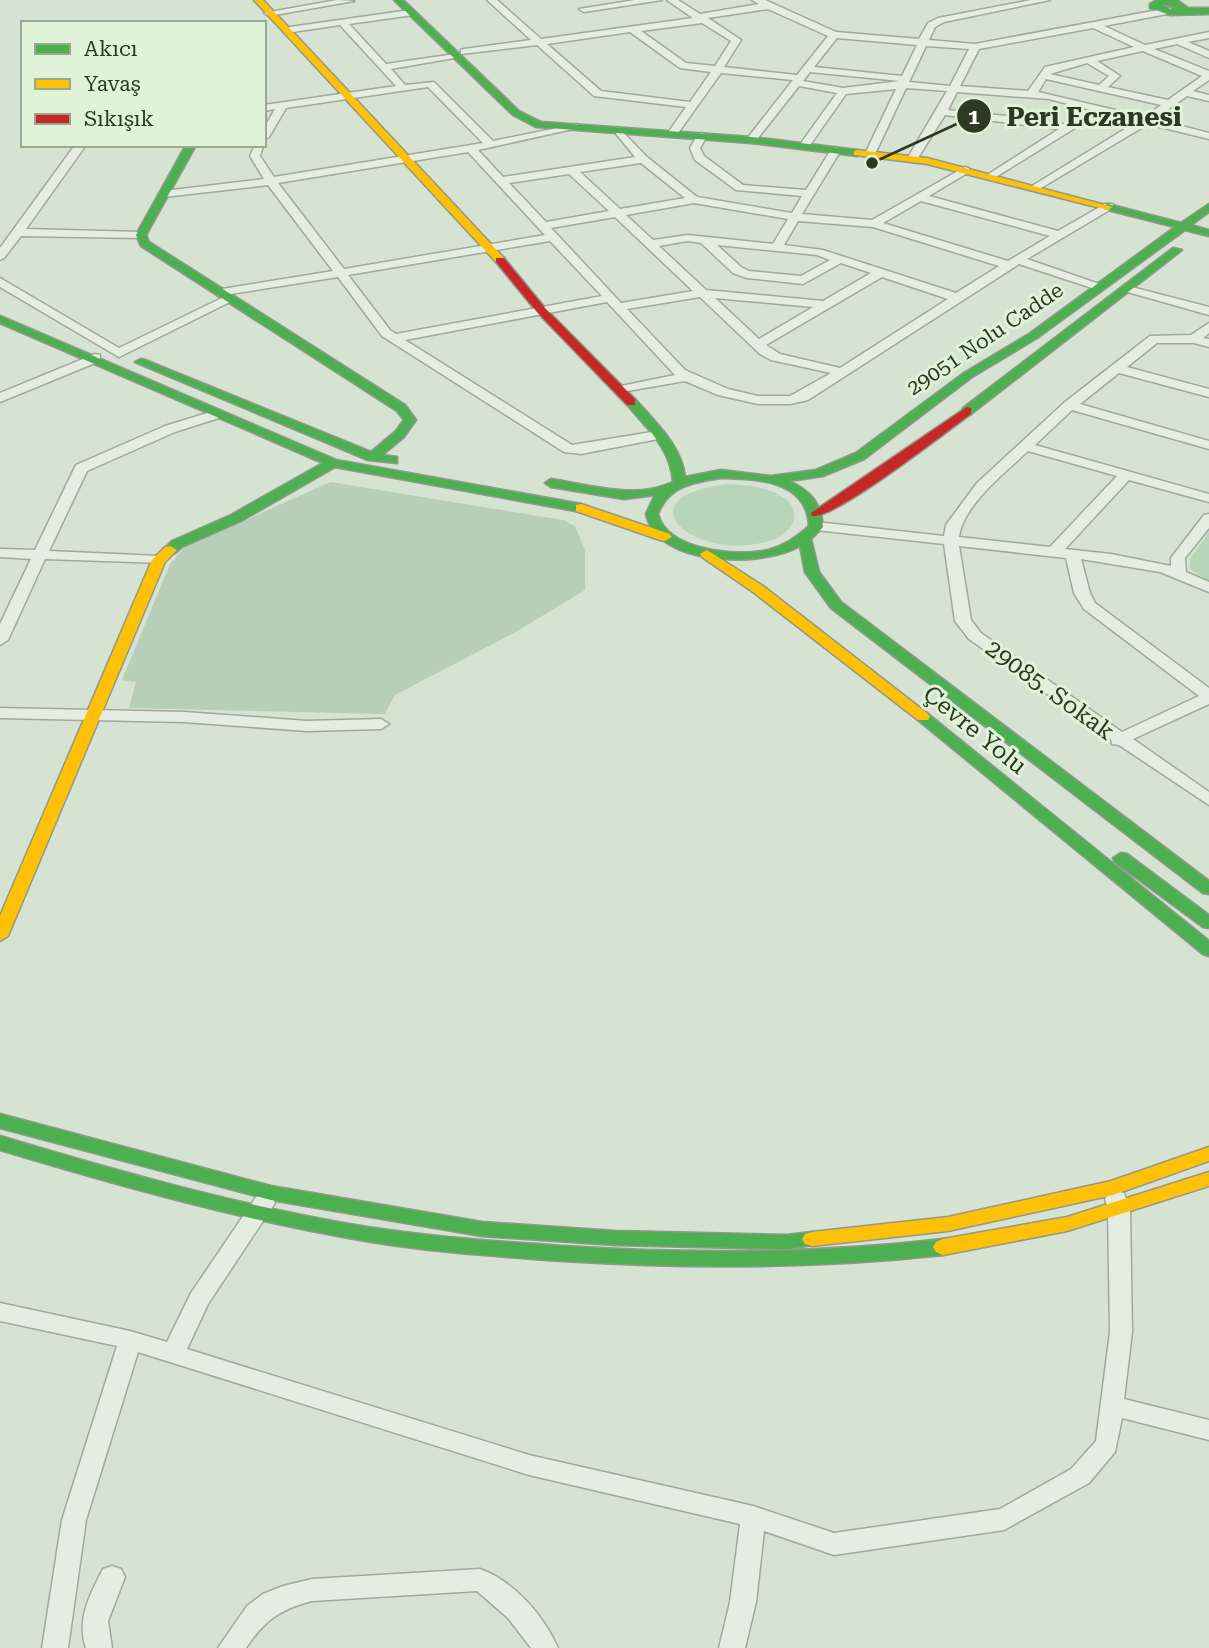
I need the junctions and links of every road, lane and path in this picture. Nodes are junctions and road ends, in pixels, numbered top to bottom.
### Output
1 (258, 0) edge
2 (398, 0) edge
3 (492, 0) edge
4 (572, 0) edge
5 (657, 0) edge
6 (672, 0) edge
7 (757, 0) edge
8 (1045, 0) edge
9 (349, 1) edge
10 (1167, 5) edge
11 (410, 6) edge
12 (767, 6) junction
13 (584, 9) junction
14 (1209, 10) edge
15 (593, 17) dead end
16 (263, 18) edge
17 (366, 19) junction
18 (699, 19) junction
19 (342, 22) junction
20 (602, 25) dead end
21 (1094, 25) junction
22 (286, 30) junction
23 (633, 30) junction
24 (611, 33) junction
25 (834, 35) junction
26 (1209, 35) edge
27 (1178, 41) junction
28 (541, 43) junction
29 (924, 44) junction
30 (975, 47) junction
31 (1144, 48) junction
32 (460, 55) junction
33 (1209, 55) edge
34 (1090, 61) junction
35 (413, 63) junction
36 (384, 67) junction
37 (718, 70) junction
38 (1042, 75) junction
39 (1209, 75) edge
40 (801, 77) junction
41 (905, 82) junction
42 (430, 84) junction
43 (403, 88) junction
44 (1101, 88) junction
45 (953, 89) junction
46 (843, 91) junction
47 (1187, 93) junction
48 (1031, 95) junction
49 (347, 96) junction
50 (1209, 98) edge
51 (1171, 104) junction
52 (283, 105) junction
53 (693, 105) junction
54 (266, 108) edge
55 (1099, 109) junction
56 (942, 113) junction
57 (1147, 121) junction
58 (575, 127) junction
59 (1067, 128) junction
60 (618, 130) junction
61 (266, 134) edge
62 (672, 134) junction
63 (702, 136) junction
64 (1209, 136) edge
65 (751, 140) junction
66 (491, 145) junction
67 (804, 146) junction
68 (80, 147) edge
69 (190, 147) edge
70 (259, 147) edge
71 (470, 148) junction
72 (836, 150) junction
73 (870, 154) junction
74 (406, 159) junction
75 (643, 159) junction
76 (912, 159) junction
77 (965, 170) junction
78 (572, 171) junction
79 (991, 177) junction
80 (271, 181) junction
81 (501, 181) junction
82 (1036, 188) junction
83 (807, 193) junction
84 (164, 194) junction
85 (921, 197) junction
86 (694, 200) junction
87 (1109, 206) junction
88 (1209, 207) edge
89 (617, 214) junction
90 (795, 217) junction
91 (874, 224) junction
92 (543, 226) junction
93 (1182, 226) junction
94 (1207, 230) edge
95 (17, 232) junction
96 (1058, 235) junction
97 (141, 236) junction
98 (554, 237) junction
99 (704, 239) junction
100 (649, 244) junction
101 (778, 246) junction
102 (490, 248) junction
103 (0, 256) edge
104 (840, 259) junction
105 (1014, 262) junction
106 (881, 272) junction
107 (342, 273) junction
108 (770, 278) junction
109 (0, 282) edge
110 (1099, 286) junction
111 (1128, 288) junction
112 (702, 293) junction
113 (226, 296) junction
114 (958, 298) junction
115 (760, 299) junction
116 (616, 302) junction
117 (827, 305) junction
118 (541, 310) junction
119 (1209, 311) edge
120 (0, 314) edge
121 (0, 320) edge
122 (1209, 327) edge
123 (395, 338) junction
124 (1194, 339) junction
125 (1209, 343) edge
126 (758, 345) junction
127 (120, 354) junction
128 (95, 358) junction
129 (1116, 368) junction
130 (842, 372) junction
131 (685, 377) junction
132 (621, 390) junction
133 (1209, 393) edge
134 (0, 398) edge
135 (1070, 405) junction
136 (217, 414) junction
137 (658, 435) junction
138 (1209, 444) edge
139 (1024, 446) junction
140 (672, 452) junction
141 (372, 457) junction
142 (333, 463) junction
143 (475, 471) dead end
144 (721, 474) junction
145 (1125, 476) junction
146 (772, 479) junction
147 (534, 480) dead end
148 (673, 487) junction
149 (616, 494) junction
150 (1209, 498) edge
151 (605, 514) junction
152 (1209, 518) edge
153 (816, 520) junction
154 (665, 537) junction
155 (805, 540) junction
156 (951, 541) junction
157 (0, 553) edge
158 (1053, 553) junction
159 (43, 554) junction
160 (706, 554) junction
161 (1073, 555) junction
162 (159, 560) junction
163 (1179, 573) junction
164 (1209, 587) edge
165 (0, 640) edge
166 (867, 674) junction
167 (1209, 697) edge
168 (963, 704) junction
169 (0, 713) edge
170 (92, 716) junction
171 (381, 724) dead end
172 (1118, 740) junction
173 (1209, 800) edge
174 (1209, 889) edge
175 (1209, 903) edge
176 (1209, 923) edge
177 (0, 936) edge
178 (1209, 950) edge
179 (0, 1114) edge
180 (0, 1121) edge
181 (72, 1141) junction
182 (0, 1145) edge
183 (1209, 1154) edge
184 (1209, 1179) edge
185 (1116, 1199) junction
186 (265, 1202) junction
187 (0, 1312) edge
188 (130, 1340) junction
189 (173, 1353) junction
190 (1112, 1406) junction
191 (1209, 1430) edge
192 (752, 1517) junction
193 (112, 1577) dead end
194 (55, 1648) edge
195 (99, 1648) edge
196 (231, 1648) edge
197 (545, 1648) edge
198 (732, 1648) edge

1 - 16 street
2 - 11 street
3 - 28 street
4 - 13 street
5 - 13 street
6 - 18 street
7 - 12 street
8 - 29 street
9 - 16 street
9 - 17 street
10 - 14 street
10 - 21 street
10 - 21 street
11 - 17 street
11 - 32 street
12 - 18 street
12 - 25 street
13 - 15 street
16 - 22 street
17 - 19 street
18 - 23 street
18 - 37 street
19 - 22 street
19 - 36 street
20 - 24 street
21 - 30 street
21 - 31 street
22 - 49 street
23 - 24 street
23 - 37 street
24 - 28 street
25 - 29 street
25 - 40 street
26 - 27 street
27 - 31 street
27 - 33 street
28 - 32 street
28 - 53 street
29 - 30 street
29 - 41 street
30 - 45 street
31 - 34 street
31 - 39 street
32 - 35 street
32 - 58 street
34 - 38 street
34 - 44 street
35 - 36 street
35 - 42 street
36 - 43 street
37 - 40 street
37 - 53 street
38 - 44 street
38 - 48 street
39 - 47 street
40 - 41 street
40 - 46 street
40 - 65 street
41 - 45 street
41 - 46 street
41 - 73 street
42 - 43 street
42 - 66 street
43 - 49 street
44 - 51 street
45 - 48 street
45 - 56 street
46 - 67 street
47 - 50 street
47 - 51 street
48 - 55 street
49 - 52 street
49 - 74 street
51 - 57 street
52 - 54 street
52 - 61 street
53 - 62 street
55 - 57 street
55 - 59 street
56 - 59 street
56 - 76 street
57 - 64 street
57 - 82 street
58 - 60 street
58 - 66 street
59 - 79 street
60 - 62 street
60 - 75 street
62 - 63 street
63 - 65 street
63 - 83 street
65 - 67 street
66 - 71 street
67 - 72 street
68 - 95 street
69 - 84 street
70 - 80 street
71 - 74 street
71 - 81 street
72 - 73 street
72 - 83 street
73 - 76 street
74 - 80 street
74 - 102 street
75 - 78 street
75 - 86 street
76 - 77 street
77 - 79 street
77 - 85 street
78 - 81 street
78 - 89 street
79 - 82 street
80 - 84 street
80 - 107 street
81 - 92 street
82 - 87 street
83 - 90 street
84 - 97 street
85 - 91 street
85 - 96 street
86 - 89 street
86 - 90 street
87 - 93 street
87 - 96 street
88 - 93 street, 29051 Nolu Cadde
89 - 92 street
89 - 100 street
90 - 91 street
90 - 101 street
91 - 105 street
92 - 98 street
93 - 94 street
93 - 110 street, 29051 Nolu Cadde
94 - 111 street, 29051 Nolu Cadde
95 - 97 street
95 - 103 street
96 - 105 street
97 - 113 street
98 - 102 street
98 - 116 street
99 - 100 street
99 - 101 street
99 - 108 street
100 - 112 street
101 - 104 street
102 - 107 street
102 - 118 street
104 - 106 street
104 - 108 street
105 - 110 street
105 - 114 street
106 - 114 street
106 - 117 street
107 - 113 street
107 - 123 street
108 - 115 street
109 - 127 street
110 - 146 street, 29051 Nolu Cadde
111 - 119 street
111 - 153 street, 29051 Nolu Cadde
112 - 115 street
112 - 116 street
112 - 126 street
113 - 127 street
113 - 141 street
114 - 130 street
115 - 117 street
116 - 118 street
116 - 131 street
117 - 126 street
118 - 123 street
118 - 132 street
120 - 127 street
121 - 128 street, 29051 Nolu Cadde
122 - 124 street
123 - 137 street
124 - 125 street
124 - 129 street
126 - 130 street
127 - 141 street
128 - 134 street
128 - 136 street, 29051 Nolu Cadde
129 - 133 street
129 - 135 street
130 - 131 street
131 - 132 street
132 - 137 street
135 - 138 street
135 - 139 street
136 - 142 street, 29051 Nolu Cadde
136 - 159 street
137 - 140 street
139 - 145 street
139 - 156 street
140 - 144 street
140 - 148 street
141 - 143 street
142 - 151 street, 29051 Nolu Cadde
142 - 162 street
144 - 146 street, 29051 Nolu Cadde
144 - 148 street, 29051 Nolu Cadde
145 - 150 street
145 - 158 street
146 - 153 street, 29051 Nolu Cadde
147 - 149 street, 29051 Nolu Cadde
148 - 149 street, 29051 Nolu Cadde
148 - 154 street
149 - 151 street
151 - 154 street, 29051 Nolu Cadde
152 - 163 street
153 - 155 street, 29051 Nolu Cadde
153 - 156 street
154 - 160 street, 29051 Nolu Cadde
155 - 160 street, 29051 Nolu Cadde
155 - 168 street, Çevre Yolu
156 - 158 street
156 - 172 street, 29085. Sokak
157 - 159 street
158 - 161 street
159 - 162 street
159 - 165 street
160 - 166 street, Çevre Yolu
161 - 163 street
161 - 167 street
162 - 170 street
163 - 164 street
166 - 176 street
166 - 178 street, Çevre Yolu
167 - 172 street
168 - 174 street, Çevre Yolu
168 - 175 street
169 - 170 street
170 - 171 street
170 - 177 street
172 - 173 street, 29085. Sokak
179 - 181 street
180 - 181 street
181 - 186 street
182 - 186 street
183 - 185 street
184 - 185 street
185 - 186 street
185 - 186 street
185 - 190 street
186 - 189 street
187 - 188 street
188 - 189 street
188 - 194 street
189 - 192 street
190 - 191 street
190 - 192 street
192 - 198 street
193 - 195 street
196 - 197 street

